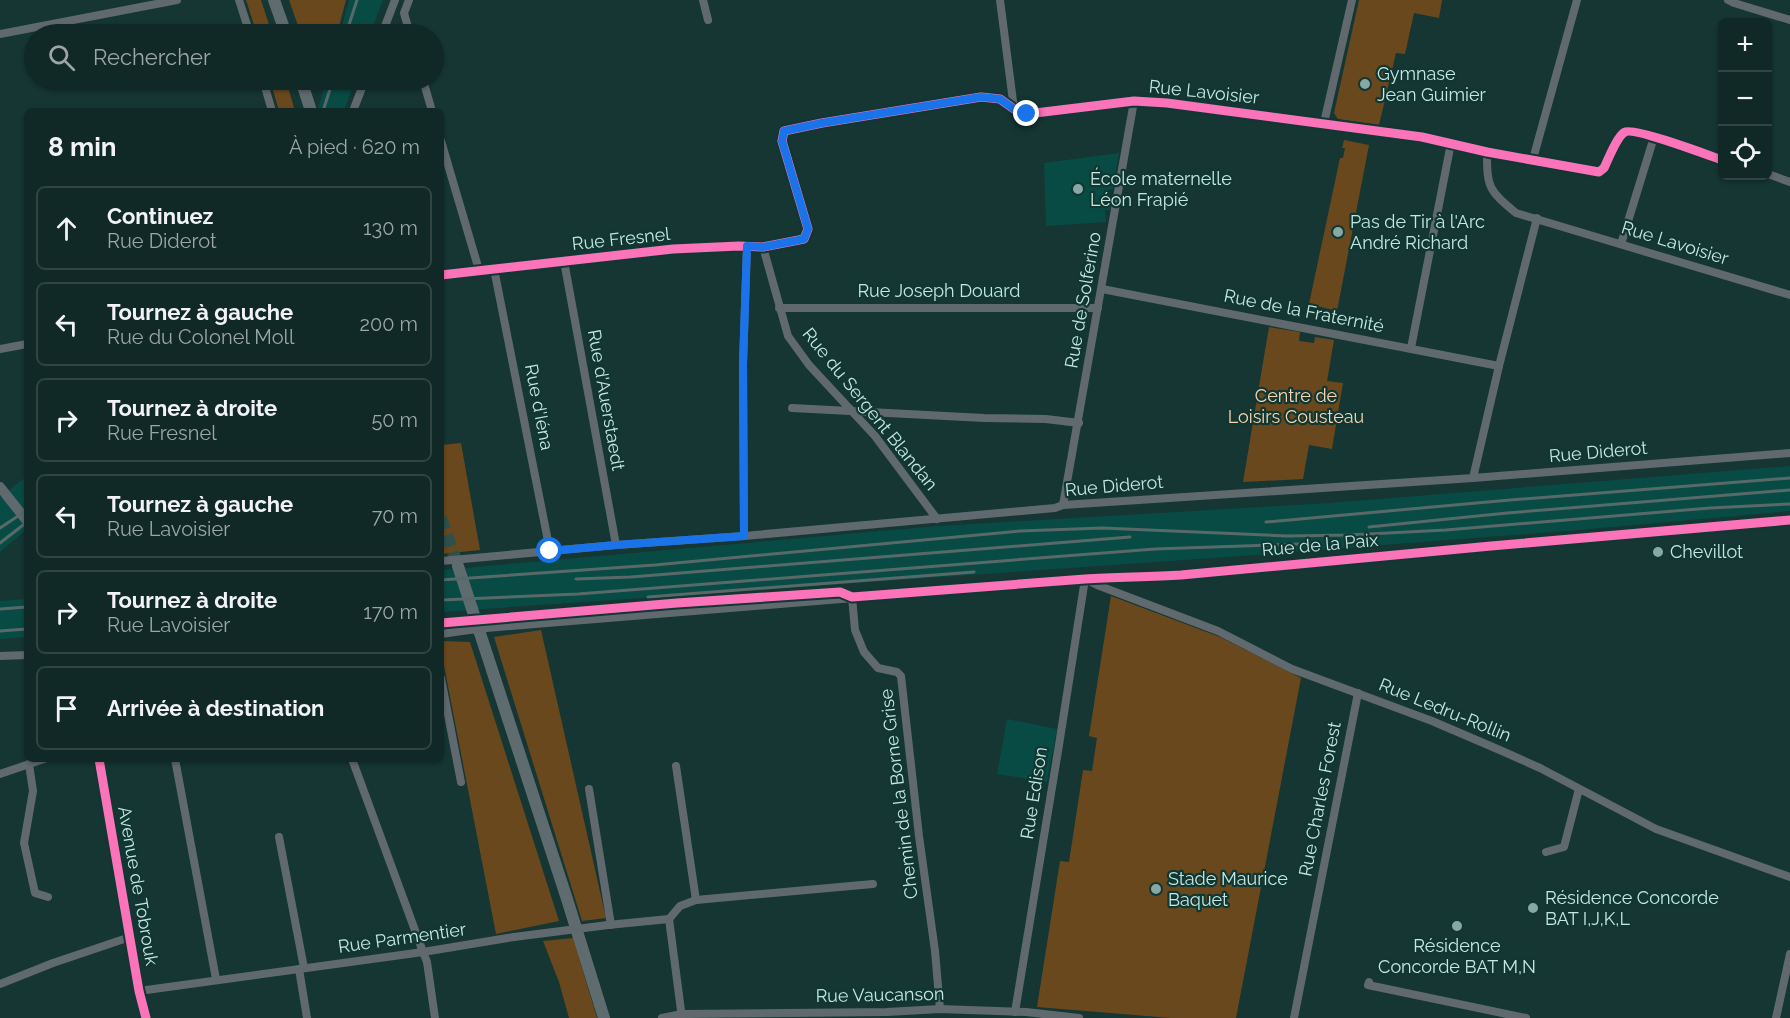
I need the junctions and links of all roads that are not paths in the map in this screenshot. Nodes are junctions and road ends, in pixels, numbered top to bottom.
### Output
1 (177, 0) edge
2 (239, 0) edge
3 (274, 0) edge
4 (395, 0) edge
5 (409, 0) edge
6 (703, 0) edge
7 (1000, 0) edge
8 (1352, 0) edge
9 (1577, 0) edge
10 (1728, 0) edge
11 (405, 16) junction
12 (387, 20) junction
13 (708, 20) dead end
14 (1790, 20) edge
15 (52, 24) edge
16 (247, 24) edge
17 (282, 24) edge
18 (386, 24) edge
19 (407, 24) edge
20 (24, 29) edge
21 (0, 34) edge
22 (266, 90) edge
23 (304, 90) edge
24 (360, 90) edge
25 (426, 90) edge
26 (1134, 101) junction
27 (271, 108) edge
28 (310, 108) edge
29 (353, 108) edge
30 (431, 108) edge
31 (1014, 109) junction
32 (1324, 123) junction
33 (1654, 137) junction
34 (1451, 143) junction
35 (444, 151) edge
36 (1486, 152) junction
37 (1533, 159) junction
38 (1718, 159) edge
39 (1772, 176) edge
40 (1790, 182) edge
41 (1537, 218) junction
42 (804, 239) joint
43 (1621, 244) junction
44 (747, 246) junction
45 (763, 247) junction
46 (564, 261) junction
47 (494, 269) junction
48 (479, 270) junction
49 (444, 275) edge
50 (1102, 289) junction
51 (1790, 295) edge
52 (779, 308) junction
53 (1098, 308) junction
54 (24, 345) edge
55 (1411, 348) junction
56 (0, 350) edge
57 (1499, 366) junction
58 (792, 408) dead end
59 (852, 411) junction
60 (1079, 423) junction
61 (1790, 453) edge
62 (1473, 478) junction
63 (0, 487) edge
64 (1063, 505) junction
65 (24, 517) edge
66 (937, 519) junction
67 (1790, 520) edge
68 (744, 536) junction
69 (616, 545) junction
70 (550, 551) junction
71 (444, 561) edge
72 (458, 566) tunnel mouth
73 (1115, 577) junction
74 (1085, 579) junction
75 (1110, 589) junction
76 (852, 597) junction
77 (444, 634) edge
78 (0, 656) edge
79 (24, 656) edge
80 (1358, 693) junction
81 (444, 694) edge
82 (35, 762) edge
83 (100, 762) edge
84 (176, 762) edge
85 (353, 762) edge
86 (29, 764) junction
87 (675, 766) dead end
88 (0, 774) edge
89 (461, 782) dead end
90 (589, 789) dead end
91 (1579, 789) junction
92 (279, 837) dead end
93 (1546, 852) dead end
94 (1790, 877) edge
95 (873, 884) dead end
96 (48, 897) dead end
97 (696, 900) junction
98 (669, 919) junction
99 (610, 925) junction
100 (130, 938) junction
101 (423, 952) junction
102 (1790, 954) edge
103 (302, 969) junction
104 (216, 979) junction
105 (1369, 982) dead end
106 (0, 984) edge
107 (139, 991) junction
108 (940, 1009) junction
109 (1015, 1012) junction
110 (1026, 1015) edge
111 (682, 1016) edge
112 (146, 1018) edge
113 (307, 1018) edge
114 (435, 1018) edge
115 (604, 1018) edge
116 (662, 1018) edge
117 (1079, 1018) edge
118 (1294, 1018) edge
119 (1526, 1018) edge
120 (1776, 1018) edge

1 - 15 street
2 - 16 street
3 - 17 main road
4 - 12 street
5 - 11 street
6 - 13 street
7 - 31 street
8 - 32 street
9 - 37 street
10 - 14 street
11 - 12 street
11 - 19 street
12 - 18 street
20 - 21 street
22 - 27 street
23 - 28 main road
24 - 29 street
25 - 30 street
26 - 31 street, Rue Lavoisier
26 - 32 street, Rue Lavoisier
26 - 50 street, Rue de Solferino
31 - 42 street, Rue Lavoisier
32 - 34 street, Rue Lavoisier
33 - 37 street
33 - 38 street
33 - 43 street
34 - 36 street, Rue Lavoisier
34 - 55 street
35 - 48 street
36 - 37 street
36 - 41 street, Rue Lavoisier
39 - 40 street
41 - 43 street, Rue Lavoisier
41 - 57 street
42 - 45 street, Rue Fresnel
43 - 51 street, Rue Lavoisier
44 - 45 street, Rue Fresnel
44 - 46 street, Rue Fresnel
44 - 68 street
45 - 52 street, Rue du Sergent Blandan
46 - 47 street, Rue Fresnel
46 - 69 street, Rue d'Auerstaedt
47 - 48 street, Rue Fresnel
47 - 70 street, Rue d'Iéna
48 - 49 street, Rue Fresnel
50 - 53 street, Rue de Solferino
50 - 55 street, Rue de la Fraternité
52 - 53 street, Rue Joseph Douard
52 - 59 street, Rue du Sergent Blandan
53 - 60 street, Rue de Solferino
54 - 56 street
55 - 57 street, Rue de la Fraternité
57 - 62 street
58 - 59 street
59 - 60 street
59 - 66 street, Rue du Sergent Blandan
60 - 64 street, Rue de Solferino
61 - 62 street, Rue Diderot
62 - 64 street, Rue Diderot
63 - 65 street
64 - 66 street, Rue Diderot
66 - 68 street, Rue Diderot
67 - 73 street, Rue de la Paix
68 - 69 street, Rue Diderot
69 - 70 street, Rue Diderot
70 - 71 street, Rue Diderot
72 - 115 main road
73 - 74 street, Rue de la Paix
73 - 75 street
74 - 75 street, Rue Ledru-Rollin
74 - 76 street, Rue de la Paix
74 - 109 street, Rue Edison
75 - 80 street, Rue Ledru-Rollin
76 - 77 street, Rue de la Paix, bridge
76 - 108 street, Chemin de la Borne Grise
78 - 79 street
80 - 91 street, Rue Ledru-Rollin
80 - 118 street, Rue Charles Forest
81 - 89 street
82 - 86 street
83 - 100 street, Avenue de Tobrouk
84 - 104 street
85 - 101 street
86 - 88 street
86 - 96 street
87 - 97 street
90 - 99 street
91 - 93 street
91 - 94 street, Rue Ledru-Rollin
92 - 103 street
95 - 97 street
97 - 98 street
98 - 99 street, Rue Parmentier
98 - 111 street
99 - 101 street, Rue Parmentier, bridge
100 - 106 street
100 - 107 street, Avenue de Tobrouk
101 - 103 street, Rue Parmentier
101 - 114 street
102 - 120 street
103 - 104 street, Rue Parmentier
103 - 113 street
104 - 107 street, Rue Parmentier
105 - 119 street
107 - 112 street, Avenue de Tobrouk
108 - 109 street, Rue Vaucanson
108 - 111 street, Rue Vaucanson
109 - 110 street, Rue Vaucanson
110 - 117 street, Rue Vaucanson
111 - 116 street, Rue Vaucanson

